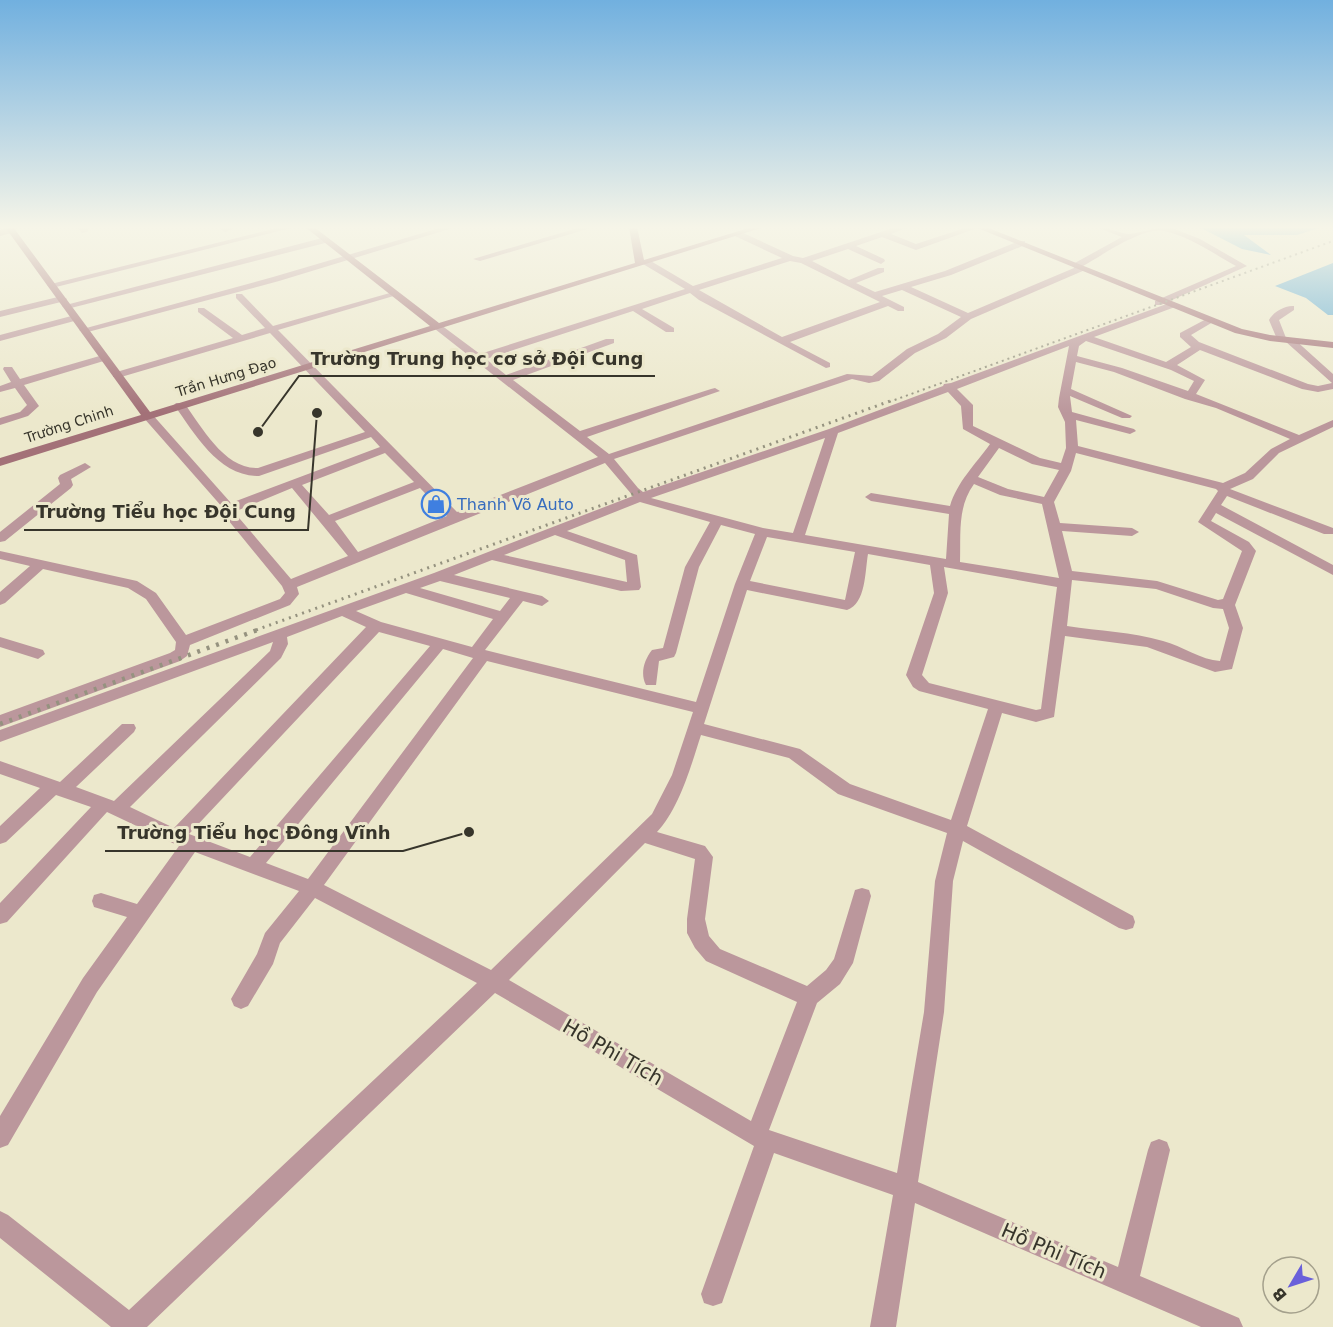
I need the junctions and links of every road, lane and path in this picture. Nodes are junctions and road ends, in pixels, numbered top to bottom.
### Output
1 (55, 289) edge
2 (129, 289) edge
3 (235, 289) edge
4 (243, 289) edge
5 (389, 289) edge
6 (560, 289) edge
7 (694, 289) edge
8 (860, 289) edge
9 (896, 289) edge
10 (906, 289) edge
11 (1030, 289) edge
12 (1133, 289) edge
13 (1196, 289) edge
14 (691, 290) junction
15 (238, 293) junction
16 (394, 293) junction
17 (873, 296) junction
18 (64, 302) junction
19 (888, 303) junction
20 (1167, 303) junction
21 (634, 308) junction
22 (1291, 308) dead end
23 (901, 309) dead end
24 (201, 310) dead end
25 (0, 314) edge
26 (968, 317) junction
27 (75, 318) junction
28 (1210, 320) junction
29 (438, 327) junction
30 (271, 329) junction
31 (84, 330) junction
32 (670, 330) dead end
33 (1085, 337) junction
34 (0, 338) edge
35 (240, 338) junction
36 (610, 340) dead end
37 (1286, 340) junction
38 (782, 342) junction
39 (1197, 345) junction
40 (1333, 345) edge
41 (103, 358) junction
42 (478, 358) junction
43 (1072, 358) junction
44 (826, 365) dead end
45 (307, 367) junction
46 (1170, 367) junction
47 (8, 369) dead end
48 (117, 375) junction
49 (504, 379) junction
50 (1333, 380) edge
51 (17, 384) junction
52 (943, 384) junction
53 (1333, 386) edge
54 (0, 389) edge
55 (1065, 390) junction
56 (715, 391) dead end
57 (1189, 397) junction
58 (180, 405) junction
59 (1069, 415) junction
60 (147, 416) junction
61 (1126, 416) dead end
62 (0, 422) edge
63 (1333, 423) edge
64 (832, 431) junction
65 (1130, 431) dead end
66 (372, 433) junction
67 (577, 436) junction
68 (1299, 439) junction
69 (997, 443) junction
70 (1072, 447) junction
71 (387, 448) junction
72 (606, 458) junction
73 (0, 462) edge
74 (85, 467) dead end
75 (1066, 468) junction
76 (970, 478) junction
77 (293, 483) junction
78 (421, 483) junction
79 (1223, 489) junction
80 (638, 494) junction
81 (872, 497) dead end
82 (1048, 502) junction
83 (1215, 507) junction
84 (229, 508) junction
85 (956, 511) junction
86 (455, 517) junction
87 (327, 520) junction
88 (717, 520) junction
89 (1054, 526) junction
90 (552, 531) junction
91 (1329, 531) dead end
92 (762, 532) junction
93 (1132, 532) dead end
94 (0, 538) edge
95 (798, 538) junction
96 (862, 549) junction
97 (0, 555) edge
98 (493, 555) junction
99 (356, 558) junction
100 (936, 562) junction
101 (41, 563) junction
102 (953, 565) junction
103 (1333, 571) edge
104 (439, 576) junction
105 (1066, 579) junction
106 (742, 584) junction
107 (290, 585) junction
108 (405, 588) junction
109 (519, 596) junction
110 (0, 600) edge
111 (542, 602) dead end
112 (1227, 604) junction
113 (343, 611) junction
114 (503, 617) junction
115 (376, 626) junction
116 (1060, 630) junction
117 (279, 633) junction
118 (0, 642) edge
119 (183, 642) junction
120 (441, 642) junction
121 (38, 654) dead end
122 (479, 654) junction
123 (651, 681) dead end
124 (997, 705) junction
125 (703, 709) junction
126 (0, 721) edge
127 (128, 728) dead end
128 (696, 728) junction
129 (0, 736) edge
130 (0, 767) edge
131 (58, 788) junction
132 (111, 806) junction
133 (957, 829) junction
134 (642, 836) junction
135 (0, 837) edge
136 (183, 840) junction
137 (252, 867) junction
138 (312, 888) junction
139 (862, 896) dead end
140 (101, 902) dead end
141 (141, 913) junction
142 (0, 916) edge
143 (1126, 922) dead end
144 (494, 981) junction
145 (809, 997) junction
146 (241, 999) dead end
147 (0, 1137) edge
148 (762, 1138) junction
149 (1159, 1150) dead end
150 (906, 1188) junction
151 (0, 1223) edge
152 (1126, 1283) junction
153 (713, 1294) dead end
154 (130, 1326) edge
155 (884, 1327) edge
156 (1230, 1327) edge

1 - 18 main road
2 - 18 street
3 - 15 street
4 - 15 street
5 - 16 main road
6 - 29 main road, Trần Hưng Đạo
7 - 14 street
8 - 17 street
9 - 17 street
10 - 26 street
11 - 26 street
12 - 20 main road
13 - 20 street
14 - 21 street
14 - 38 street
15 - 30 street
15 - 31 street
16 - 29 main road
16 - 30 street
17 - 19 street
18 - 25 street
18 - 27 main road
19 - 23 street
19 - 38 street
20 - 28 main road
20 - 33 street
20 - 52 street
21 - 32 street
21 - 42 street
22 - 37 street
24 - 35 street
26 - 72 street
27 - 31 main road
27 - 34 street
28 - 37 main road
28 - 39 street
29 - 42 street
29 - 45 main road, Trần Hưng Đạo
30 - 35 street
30 - 45 street
31 - 41 main road
33 - 43 street
33 - 46 street
33 - 52 street
35 - 48 street
36 - 49 street
37 - 40 main road
37 - 50 street
38 - 44 street
39 - 46 street
39 - 53 street
41 - 48 main road
41 - 51 street
42 - 49 street
43 - 55 street
43 - 57 street
45 - 58 main road, Trần Hưng Đạo
45 - 66 street
46 - 57 street
47 - 51 street
48 - 60 main road
49 - 67 street
51 - 54 street
51 - 62 street
52 - 64 street
52 - 69 street
55 - 59 street
55 - 61 street
56 - 67 street
57 - 68 street
58 - 60 main road, Trần Hưng Đạo
58 - 66 street
59 - 65 street
59 - 70 street
60 - 73 main road, Trường Chinh
60 - 84 street
63 - 68 street
64 - 80 street
64 - 95 street
66 - 71 street
67 - 72 street
68 - 79 street
69 - 75 street
69 - 76 street
70 - 75 street
70 - 79 street
71 - 77 street
71 - 78 street
72 - 80 street
72 - 86 street
74 - 94 street
75 - 82 street
76 - 82 street
76 - 85 street
77 - 84 street
77 - 87 street
78 - 86 street
78 - 87 street
79 - 83 street
79 - 91 street
80 - 88 street
80 - 90 street
81 - 85 street
82 - 89 street
83 - 103 street
83 - 112 street
84 - 107 street
85 - 102 street
86 - 99 street
87 - 99 street
88 - 92 street
88 - 123 street
89 - 93 street
89 - 105 street
90 - 98 street
90 - 98 street
92 - 95 street
92 - 106 street
95 - 96 street
96 - 100 street
96 - 106 street
97 - 101 street
98 - 104 street
99 - 107 street
100 - 102 street
100 - 124 street
101 - 110 street
101 - 119 street
102 - 105 street
104 - 108 street
104 - 109 street
105 - 112 street
105 - 116 street
106 - 125 street
107 - 119 street
108 - 113 street
108 - 114 street
109 - 111 street
109 - 114 street
112 - 116 street
113 - 115 street
113 - 117 street
114 - 122 street
115 - 120 street
115 - 136 street
116 - 124 street
117 - 129 street
117 - 132 street
118 - 121 street
119 - 126 street
120 - 122 street
120 - 137 street
122 - 125 street
122 - 138 street
124 - 133 street
125 - 128 street
127 - 131 street
128 - 133 street
128 - 134 street
130 - 131 street, Hồ Phi Tích
131 - 132 street, Hồ Phi Tích
131 - 135 street
132 - 136 street, Hồ Phi Tích
132 - 142 street
133 - 143 street
133 - 150 street
134 - 144 street
134 - 145 street
136 - 137 street, Hồ Phi Tích
136 - 141 street
137 - 138 street, Hồ Phi Tích
138 - 144 street, Hồ Phi Tích
138 - 146 street
139 - 145 street
140 - 141 street
141 - 147 street
144 - 148 street, Hồ Phi Tích
144 - 154 street
145 - 148 street
148 - 150 street, Hồ Phi Tích
148 - 153 street
149 - 152 street
150 - 152 street, Hồ Phi Tích
150 - 155 street
151 - 154 street
152 - 156 street, Hồ Phi Tích

